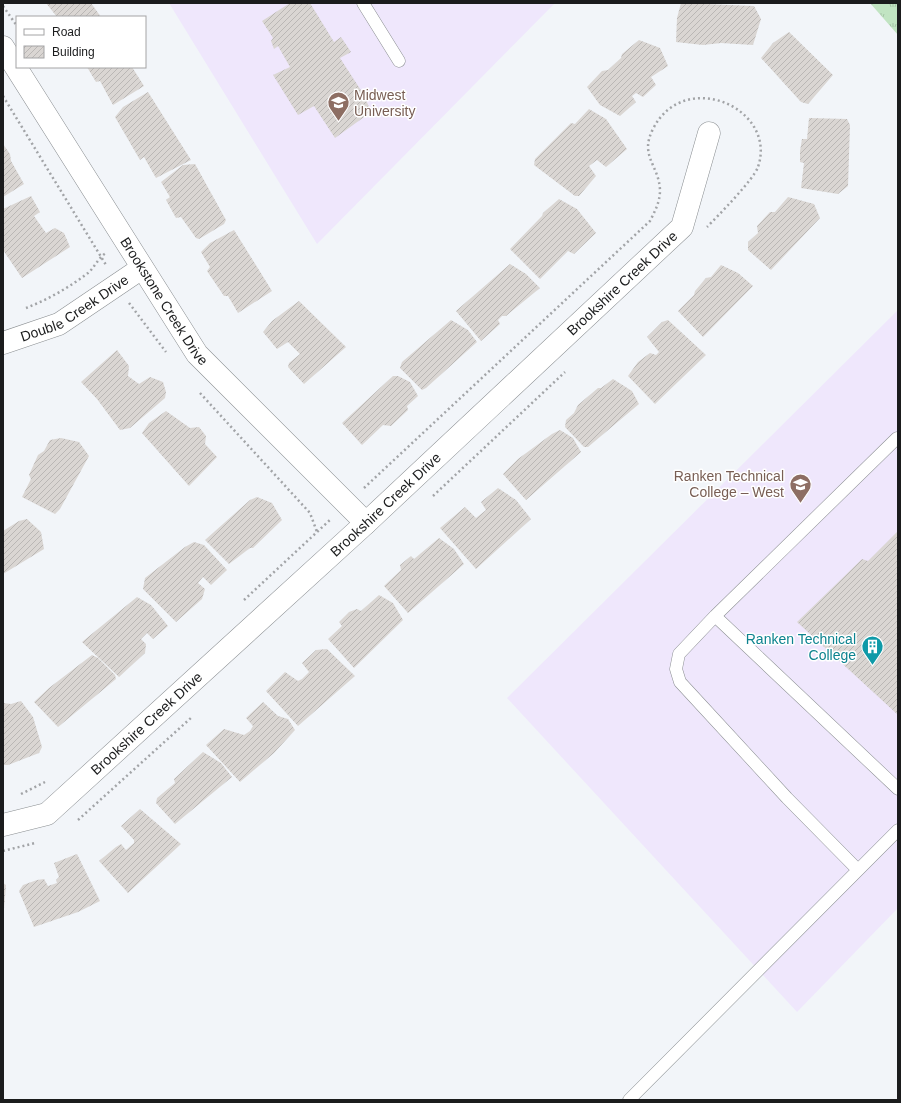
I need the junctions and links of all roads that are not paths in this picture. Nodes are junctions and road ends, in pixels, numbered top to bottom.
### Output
1 (363, 3) edge
2 (3, 47) edge
3 (399, 61) dead end
4 (16, 68) edge
5 (16, 68) edge
6 (710, 133) dead end
7 (142, 268) junction
8 (3, 343) edge
9 (897, 438) dead end
10 (373, 516) junction
11 (715, 616) junction
12 (898, 790) edge
13 (3, 825) edge
14 (898, 830) edge
15 (857, 869) junction
16 (629, 1100) edge

1 - 3 lane
2 - 4 street, Brookstone Creek Drive
5 - 7 street, Brookstone Creek Drive
6 - 10 street, Brookshire Creek Drive
7 - 8 street, Double Creek Drive
7 - 10 street, Brookstone Creek Drive
9 - 11 lane
10 - 13 street, Brookshire Creek Drive
11 - 12 lane
11 - 15 lane
14 - 15 lane
15 - 16 lane

